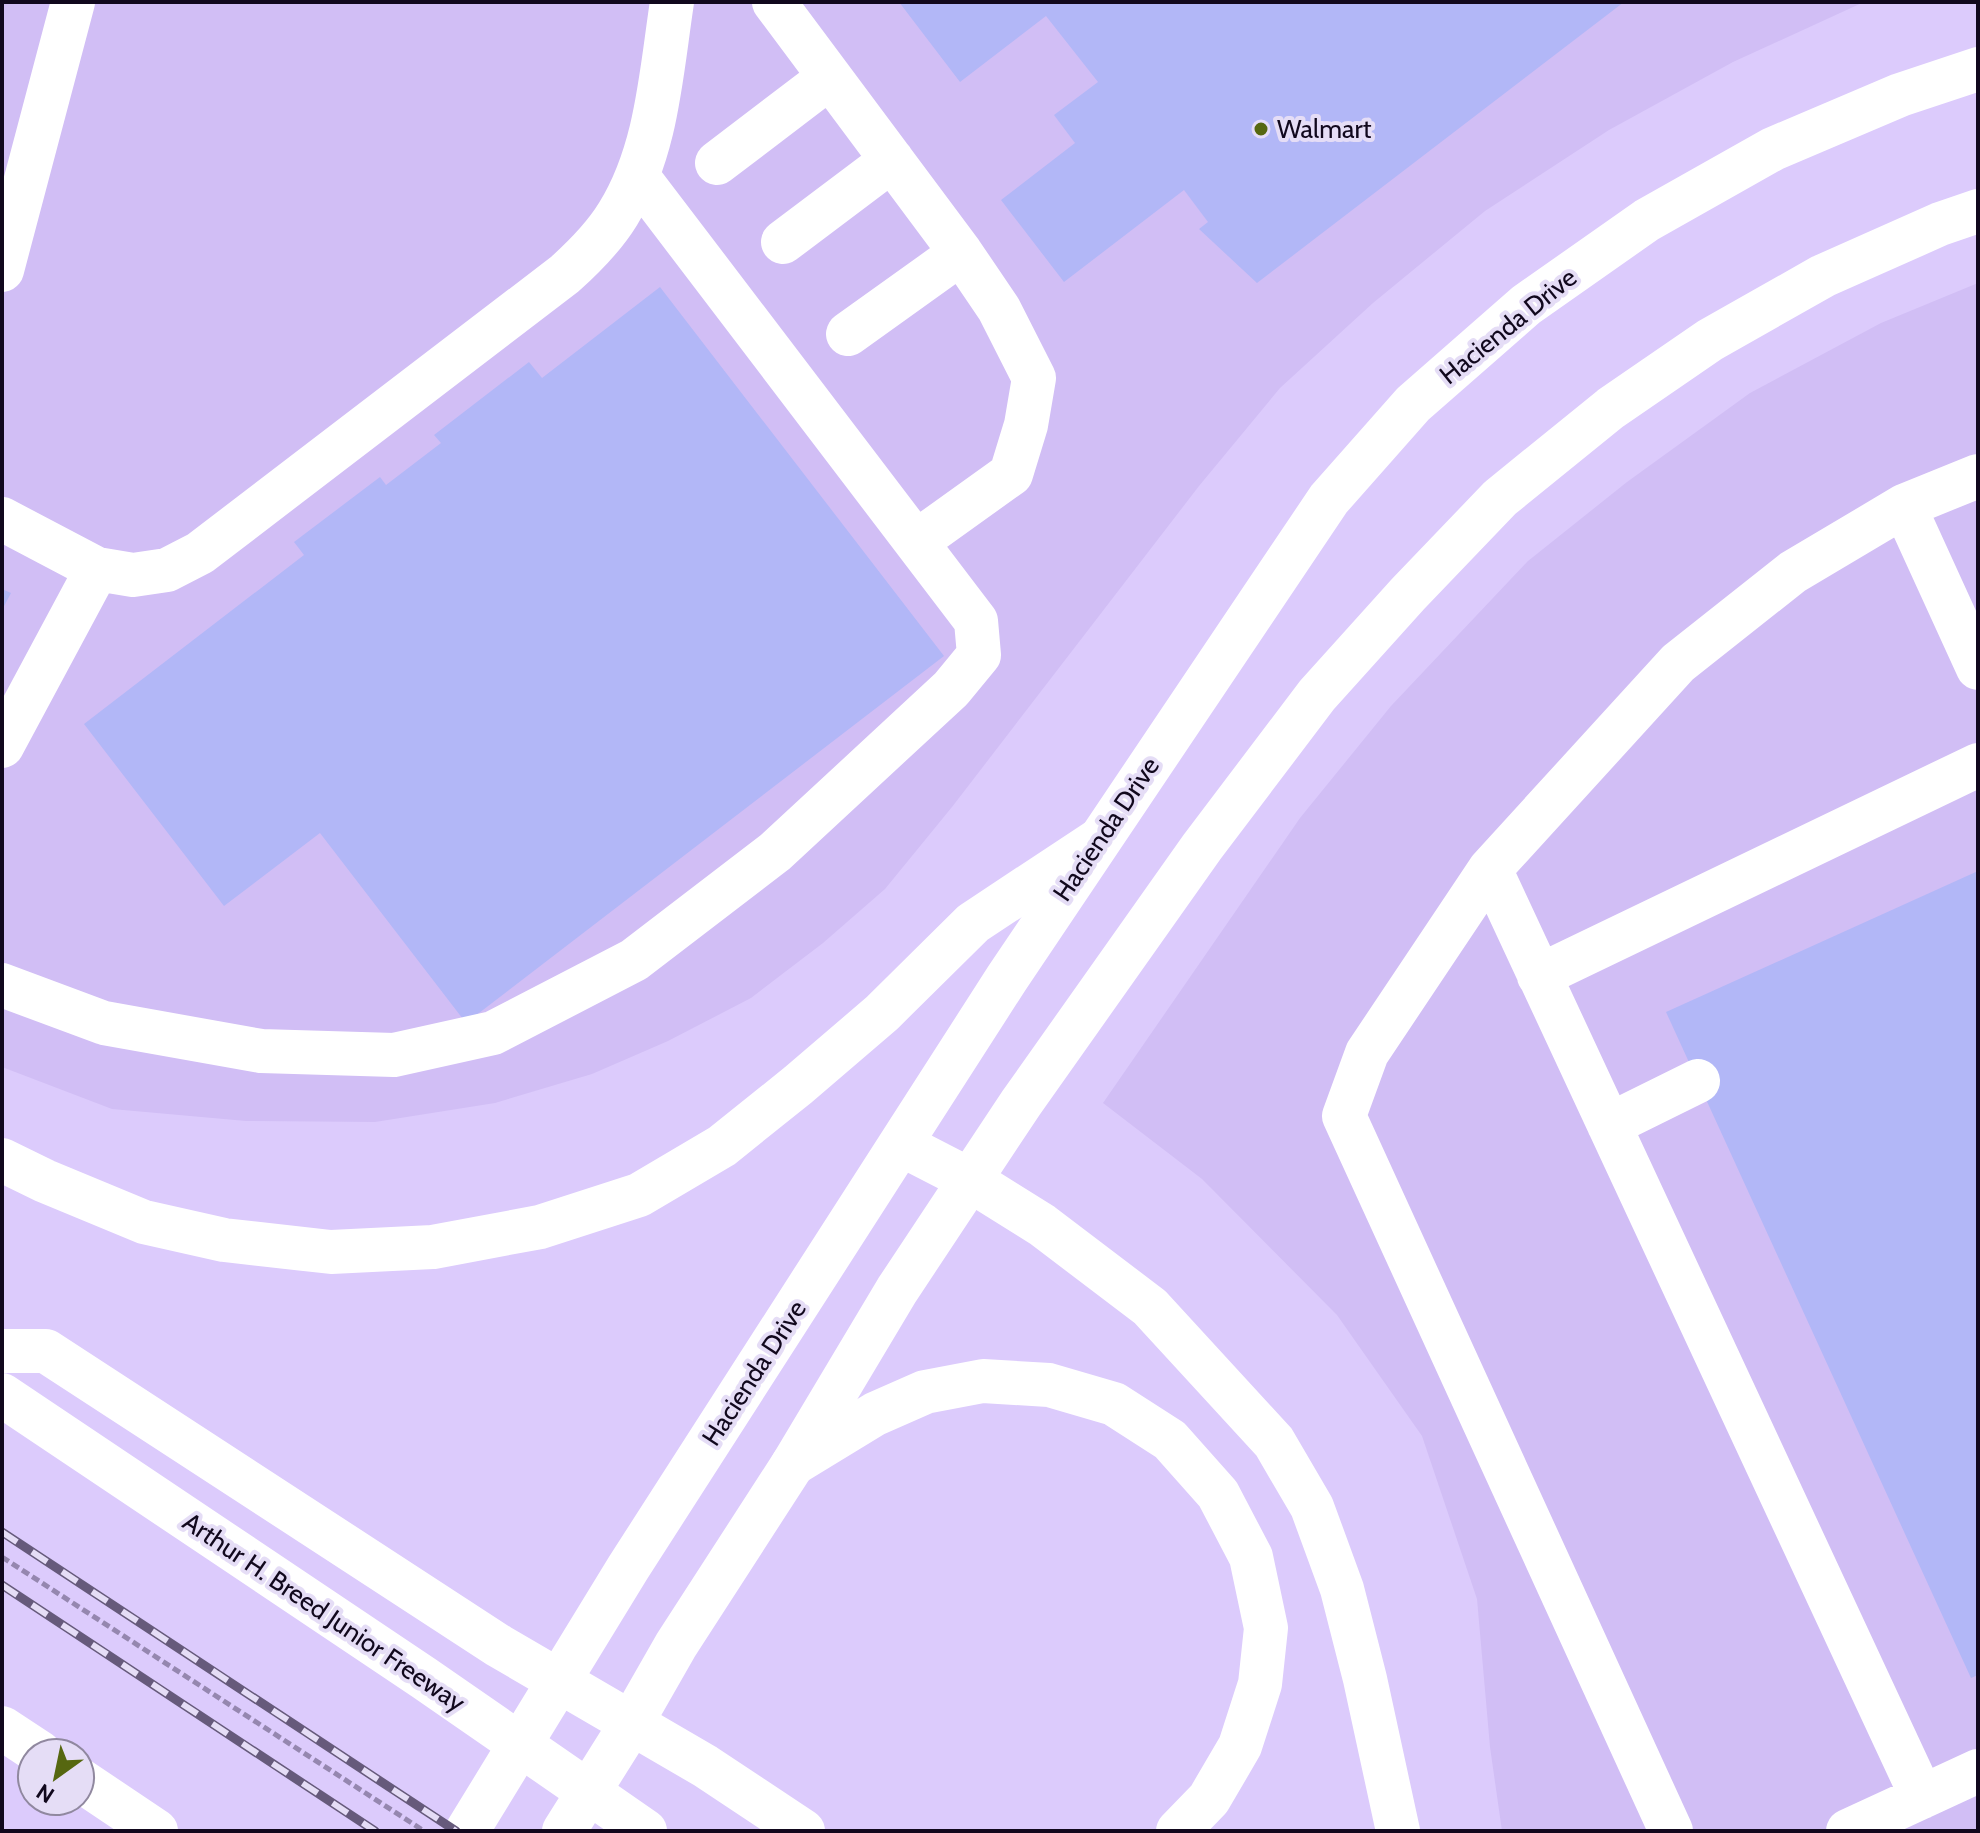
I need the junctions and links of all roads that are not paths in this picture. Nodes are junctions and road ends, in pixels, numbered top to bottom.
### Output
1 (73, 2) edge
2 (672, 2) edge
3 (774, 2) edge
4 (1978, 69) edge
5 (830, 77) junction
6 (892, 160) junction
7 (717, 163) dead end
8 (638, 177) junction
9 (1978, 211) edge
10 (783, 242) dead end
11 (961, 253) junction
12 (2, 270) edge
13 (848, 334) dead end
14 (1978, 476) edge
15 (1904, 506) junction
16 (2, 519) edge
17 (916, 542) junction
18 (97, 569) junction
19 (1978, 668) edge
20 (2, 746) edge
21 (1978, 765) edge
22 (1097, 841) junction
23 (1490, 869) junction
24 (1539, 976) junction
25 (2, 985) edge
26 (1698, 1081) dead end
27 (1609, 1125) junction
28 (902, 1145) junction
29 (2, 1160) edge
30 (970, 1180) junction
31 (2, 1351) edge
32 (2, 1395) edge
33 (793, 1464) junction
34 (1978, 1771) edge
35 (96, 1791) edge
36 (1922, 1797) junction
37 (156, 1831) edge
38 (467, 1831) edge
39 (564, 1831) edge
40 (645, 1831) edge
41 (803, 1831) edge
42 (1178, 1831) edge
43 (1398, 1831) edge
44 (1671, 1831) edge
45 (1848, 1831) edge

1 - 12 main road
2 - 8 main road
3 - 5 main road
4 - 22 main road, Hacienda Drive
5 - 6 main road
5 - 7 main road
6 - 10 main road
6 - 11 main road
8 - 17 main road
8 - 18 main road
9 - 30 main road
11 - 13 main road
11 - 17 main road
14 - 15 main road
15 - 19 main road
15 - 23 main road
16 - 18 main road
17 - 25 main road
18 - 20 main road
21 - 24 main road
22 - 28 main road, Hacienda Drive
22 - 29 main road
23 - 24 main road
23 - 44 main road
24 - 27 main road
26 - 27 main road
27 - 36 main road
28 - 30 main road
28 - 38 main road, Hacienda Drive
30 - 33 main road
30 - 43 main road
31 - 41 main road
32 - 40 main road, Arthur H. Breed Junior Freeway
33 - 39 main road
33 - 42 main road
34 - 36 main road
35 - 37 main road
36 - 45 main road

